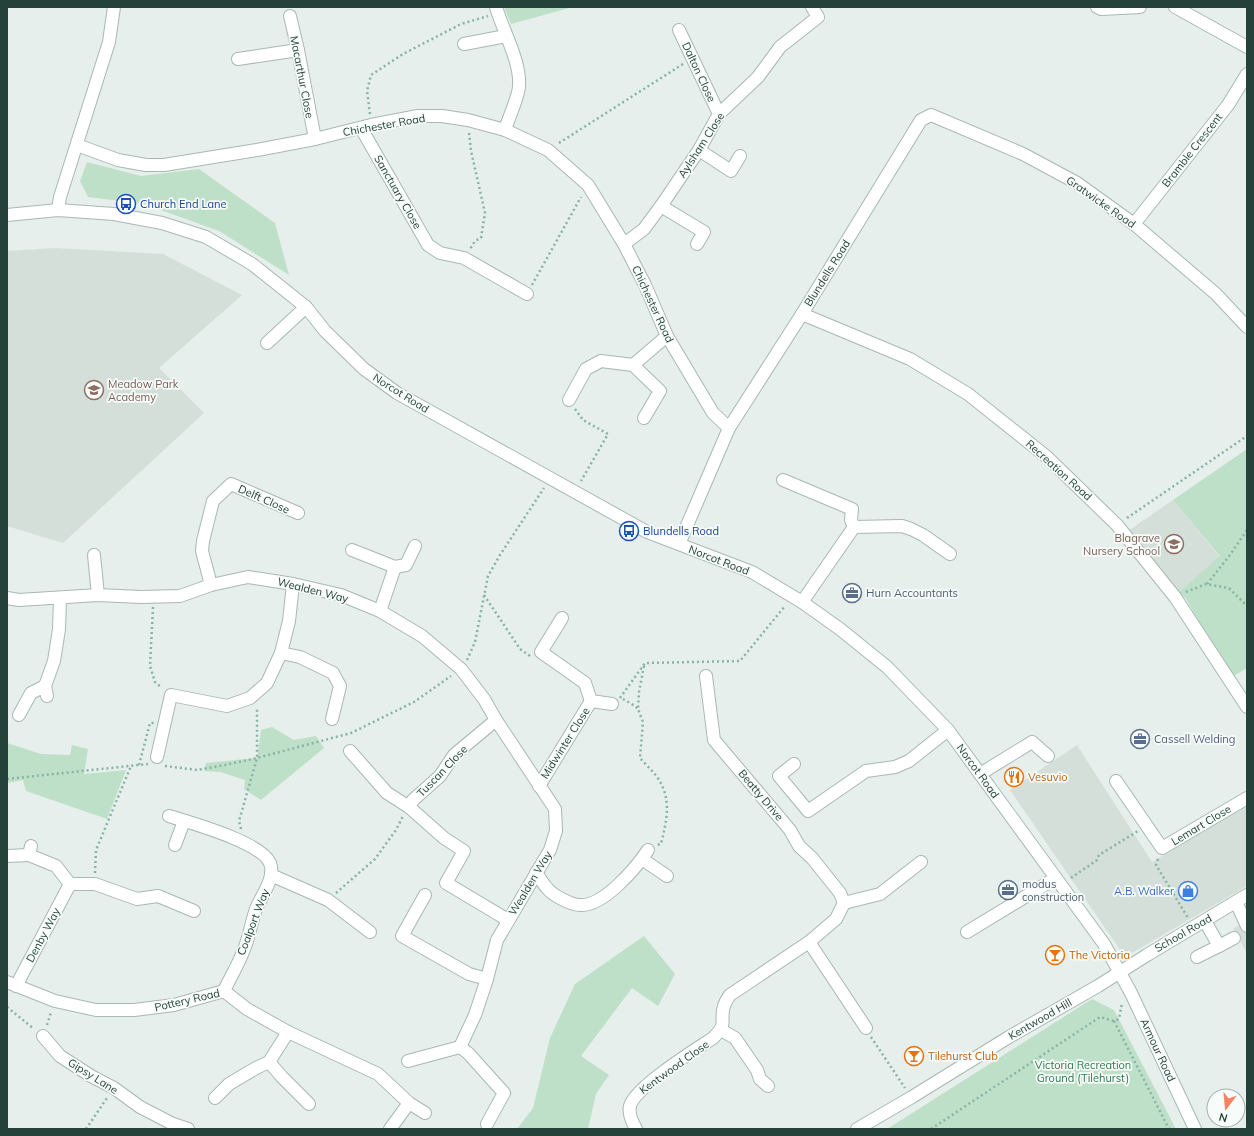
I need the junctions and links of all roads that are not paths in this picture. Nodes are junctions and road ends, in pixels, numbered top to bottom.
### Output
1 (114, 7) edge
2 (1097, 7) edge
3 (1140, 7) edge
4 (1175, 7) edge
5 (497, 10) edge
6 (815, 12) edge
7 (290, 16) dead end
8 (679, 30) dead end
9 (506, 36) junction
10 (464, 44) dead end
11 (1247, 46) edge
12 (298, 50) junction
13 (238, 59) dead end
14 (1247, 74) edge
15 (719, 114) junction
16 (931, 115) joint
17 (366, 126) junction
18 (504, 130) junction
19 (315, 139) junction
20 (77, 145) junction
21 (699, 150) junction
22 (740, 156) dead end
23 (661, 206) junction
24 (58, 210) junction
25 (7, 215) edge
26 (1134, 224) junction
27 (624, 244) junction
28 (697, 244) dead end
29 (527, 294) road end
30 (306, 307) junction
31 (802, 314) junction
32 (1247, 327) edge
33 (667, 336) junction
34 (267, 343) dead end
35 (633, 365) junction
36 (569, 400) road end
37 (644, 418) dead end
38 (729, 428) junction
39 (783, 480) dead end
40 (298, 513) dead end
41 (854, 527) junction
42 (679, 544) junction
43 (415, 546) dead end
44 (352, 550) dead end
45 (950, 554) dead end
46 (94, 555) dead end
47 (395, 567) junction
48 (293, 584) junction
49 (211, 585) junction
50 (98, 595) junction
51 (7, 598) edge
52 (60, 598) junction
53 (798, 599) junction
54 (380, 611) junction
55 (562, 618) dead end
56 (281, 653) junction
57 (706, 676) dead end
58 (590, 697) junction
59 (616, 701) road end
60 (1247, 707) edge
61 (19, 715) dead end
62 (332, 719) dead end
63 (496, 720) junction
64 (948, 730) junction
65 (350, 751) dead end
66 (1048, 756) dead end
67 (157, 763) road end
68 (794, 764) dead end
69 (980, 774) junction
70 (1116, 782) dead end
71 (539, 786) junction
72 (1247, 798) edge
73 (408, 807) junction
74 (169, 816) dead end
75 (184, 821) junction
76 (175, 845) dead end
77 (7, 856) edge
78 (921, 862) dead end
79 (536, 873) junction
80 (271, 875) junction
81 (667, 876) dead end
82 (1059, 882) junction
83 (70, 884) junction
84 (425, 895) dead end
85 (1247, 895) edge
86 (1236, 902) junction
87 (844, 903) junction
88 (194, 911) dead end
89 (508, 920) junction
90 (1205, 921) junction
91 (1247, 926) edge
92 (370, 932) dead end
93 (967, 932) dead end
94 (1234, 938) dead end
95 (809, 942) junction
96 (1218, 946) junction
97 (1197, 957) dead end
98 (1120, 971) junction
99 (487, 979) junction
100 (12, 984) edge
101 (224, 991) junction
102 (866, 1028) road end
103 (721, 1030) junction
104 (288, 1032) junction
105 (43, 1036) road end
106 (464, 1050) junction
107 (408, 1061) dead end
108 (269, 1062) junction
109 (768, 1086) dead end
110 (214, 1098) dead end
111 (409, 1103) junction
112 (309, 1104) dead end
113 (425, 1113) dead end
114 (487, 1124) dead end
115 (188, 1129) edge
116 (390, 1129) edge
117 (636, 1129) edge
118 (857, 1129) edge
119 (1196, 1129) edge

1 - 20 street
2 - 3 street
4 - 11 street
5 - 9 street
6 - 15 street, Aylsham Close
7 - 12 street, Macarthur Close
8 - 15 street, Dalton Close
9 - 10 street
9 - 18 street
12 - 13 street
12 - 19 street, Macarthur Close
14 - 26 street, Bramble Crescent
15 - 21 street, Aylsham Close
16 - 26 street, Gratwicke Road
16 - 31 street, Blundells Road
17 - 18 street, Chichester Road
17 - 19 street, Chichester Road
17 - 29 street, Sanctuary Close
18 - 27 street, Chichester Road
19 - 20 street, Chichester Road
20 - 24 street
21 - 22 street
21 - 23 street, Aylsham Close
23 - 27 street, Aylsham Close
23 - 28 street
24 - 25 street, Norcot Road
24 - 30 street, Norcot Road
26 - 32 street, Gratwicke Road
27 - 33 street, Chichester Road
30 - 34 street
30 - 42 street, Norcot Road
31 - 38 street, Blundells Road
31 - 60 street, Recreation Road
33 - 35 street
33 - 38 street, Chichester Road
35 - 36 street
35 - 37 street
38 - 42 street, Blundells Road
39 - 41 street
40 - 49 street, Delft Close
41 - 45 street
41 - 53 street
42 - 53 street, Norcot Road
43 - 47 street
44 - 47 street
46 - 50 street
47 - 54 street
48 - 49 street, Wealden Way
48 - 54 street, Wealden Way
48 - 56 street
49 - 50 street, Wealden Way
50 - 52 street, Wealden Way
51 - 52 street, Wealden Way
52 - 61 street
53 - 64 street, Norcot Road
54 - 63 street, Wealden Way
55 - 58 street
56 - 62 street
56 - 67 street
57 - 87 street, Beatty Drive
58 - 59 street, Midwinter Close
58 - 71 street, Midwinter Close
63 - 71 street, Wealden Way
63 - 73 street, Tuscan Close
64 - 68 street
64 - 69 street, Norcot Road
65 - 73 street
66 - 69 street
69 - 82 street, Norcot Road
70 - 72 street, Lemart Close
71 - 79 street, Wealden Way
73 - 89 street
74 - 75 street, Coalport Way
75 - 76 street
75 - 80 street, Coalport Way
77 - 83 street
78 - 87 street
79 - 81 street
79 - 89 street, Wealden Way
80 - 92 street, Coalport Way
80 - 101 street, Coalport Way
82 - 93 street
82 - 98 street, Norcot Road
83 - 88 street
83 - 100 street, Denby Way
84 - 99 street
85 - 86 street, School Road
86 - 90 street, School Road
86 - 91 street
87 - 95 street
89 - 99 street, Wealden Way
90 - 96 street
90 - 98 street, School Road
94 - 96 street
95 - 102 street
95 - 103 street
96 - 97 street
98 - 118 street, Kentwood Hill
98 - 119 street, Armour Road
99 - 106 street, Wealden Way
100 - 101 street, Pottery Road
101 - 104 street, Pottery Road
103 - 109 street
103 - 117 street, Kentwood Close
104 - 108 street
104 - 111 street, Pottery Road
105 - 115 street, Gipsy Lane
106 - 107 street
106 - 114 street
108 - 110 street
108 - 112 street
111 - 113 street, Pottery Road
111 - 116 street

